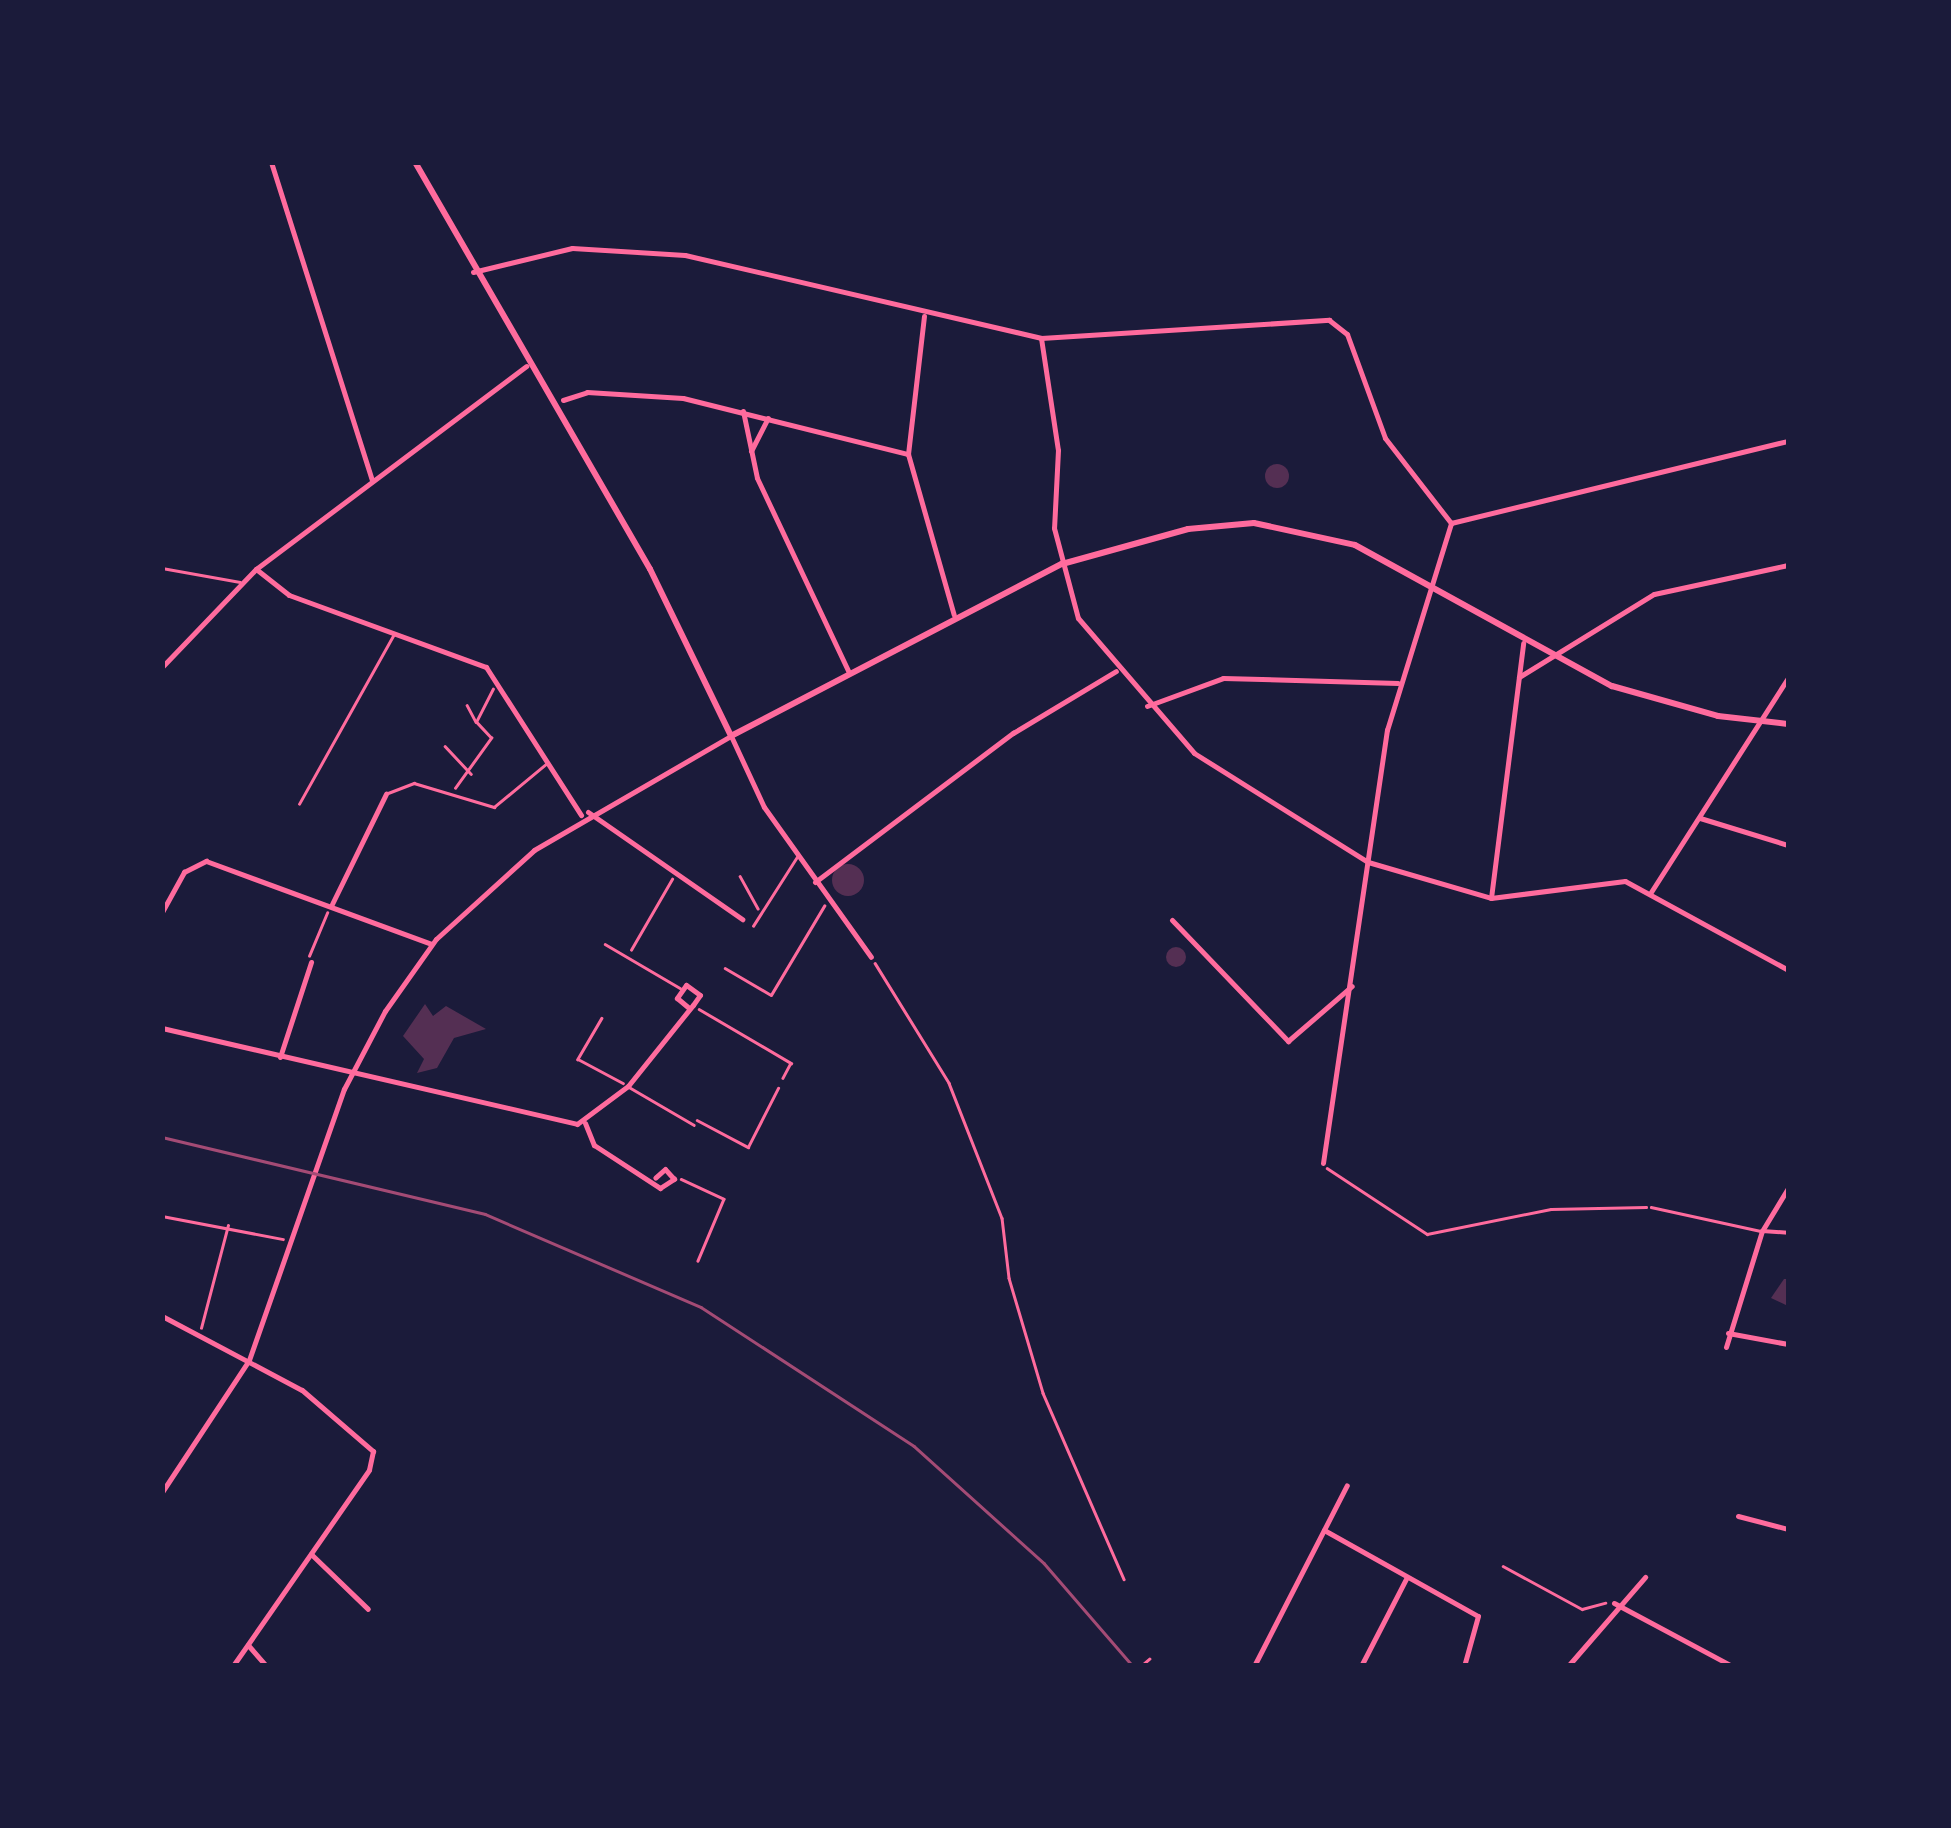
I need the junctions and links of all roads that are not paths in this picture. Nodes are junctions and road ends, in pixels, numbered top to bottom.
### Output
1 (271, 162) edge
2 (415, 162) edge
3 (473, 272) junction
4 (924, 316) junction
5 (1041, 338) junction
6 (526, 366) junction
7 (563, 400) dead end
8 (742, 411) junction
9 (768, 418) junction
10 (1788, 442) edge
11 (750, 454) junction
12 (908, 454) junction
13 (372, 480) junction
14 (1451, 522) junction
15 (1062, 564) junction
16 (1788, 565) edge
17 (162, 568) edge
18 (256, 569) junction
19 (242, 582) junction
20 (1428, 587) junction
21 (954, 615) junction
22 (395, 632) junction
23 (1523, 644) junction
24 (1553, 660) junction
25 (162, 667) edge
26 (1116, 671) junction
27 (849, 673) junction
28 (1519, 677) junction
29 (1788, 678) edge
30 (1398, 683) junction
31 (1147, 706) junction
32 (1762, 723) junction
33 (1788, 724) edge
34 (730, 736) junction
35 (549, 761) junction
36 (386, 794) joint
37 (298, 804) dead end
38 (585, 814) junction
39 (1700, 818) junction
40 (1788, 846) edge
41 (798, 856) junction
42 (1368, 862) junction
43 (815, 882) junction
44 (1652, 892) junction
45 (1492, 898) junction
46 (332, 904) junction
47 (162, 912) edge
48 (742, 919) dead end
49 (1172, 920) dead end
50 (753, 926) dead end
51 (432, 944) junction
52 (605, 944) dead end
53 (871, 957) road end
54 (310, 962) road end
55 (1788, 970) edge
56 (1354, 984) junction
57 (680, 988) junction
58 (691, 1007) junction
59 (162, 1028) edge
60 (280, 1057) junction
61 (352, 1073) junction
62 (628, 1086) junction
63 (585, 1123) junction
64 (694, 1126) road end
65 (1323, 1163) road end
66 (655, 1178) junction
67 (1788, 1188) edge
68 (1651, 1207) road end
69 (1762, 1232) junction
70 (1788, 1233) edge
71 (162, 1316) edge
72 (1728, 1333) junction
73 (1788, 1344) edge
74 (1726, 1347) dead end
75 (249, 1360) junction
76 (1347, 1485) dead end
77 (162, 1492) edge
78 (1738, 1516) dead end
79 (1788, 1529) edge
80 (1324, 1530) junction
81 (311, 1554) junction
82 (1407, 1577) junction
83 (1645, 1577) dead end
84 (1614, 1603) junction
85 (368, 1609) dead end
86 (248, 1645) junction
87 (1150, 1658) dead end
88 (233, 1666) edge
89 (266, 1666) edge
90 (1140, 1666) edge
91 (1254, 1666) edge
92 (1360, 1666) edge
93 (1464, 1666) edge
94 (1568, 1666) edge
95 (1732, 1666) edge

1 - 13 street
2 - 3 street
3 - 4 street
3 - 6 street
4 - 5 street
4 - 12 street
5 - 14 street
5 - 15 street
6 - 13 street
6 - 34 street
7 - 8 street
8 - 9 street
8 - 11 street
9 - 11 street
9 - 12 street
10 - 14 street
11 - 27 street
12 - 21 street
13 - 18 street
14 - 20 street
15 - 20 street
15 - 21 street
15 - 26 street
16 - 24 street
17 - 19 lane
18 - 19 street
18 - 22 street
19 - 25 street
20 - 23 street
20 - 30 street
21 - 27 street
22 - 35 street
22 - 37 lane
23 - 24 street
23 - 28 street
24 - 28 street
24 - 32 street
26 - 31 street
26 - 43 street
27 - 34 street
28 - 45 street
29 - 32 street
30 - 31 street
30 - 42 street
31 - 42 street
32 - 33 street
32 - 39 street
34 - 38 street
34 - 41 street
35 - 36 lane
35 - 38 street
36 - 46 street
38 - 48 street
38 - 51 street
39 - 40 street
39 - 44 street
41 - 43 street
41 - 50 lane
42 - 45 street
42 - 56 street
43 - 53 street
44 - 45 street
44 - 55 street
46 - 47 street
46 - 51 street
49 - 56 street
51 - 61 street
52 - 57 lane
54 - 60 street
56 - 65 street
57 - 58 street
57 - 58 street
58 - 62 street
59 - 60 street
60 - 61 street
61 - 63 street
61 - 75 street
62 - 63 street
62 - 64 lane
63 - 66 street
66 - 66 street
67 - 69 street
68 - 69 lane
69 - 70 street
69 - 72 street
71 - 75 street
72 - 73 street
72 - 74 street
75 - 77 street
75 - 81 street
76 - 80 street
78 - 79 street
80 - 82 street
80 - 91 street
81 - 85 street
81 - 86 street
82 - 92 street
82 - 93 street
83 - 84 street
84 - 94 street
84 - 95 street
86 - 88 street
86 - 89 street
87 - 90 lane

